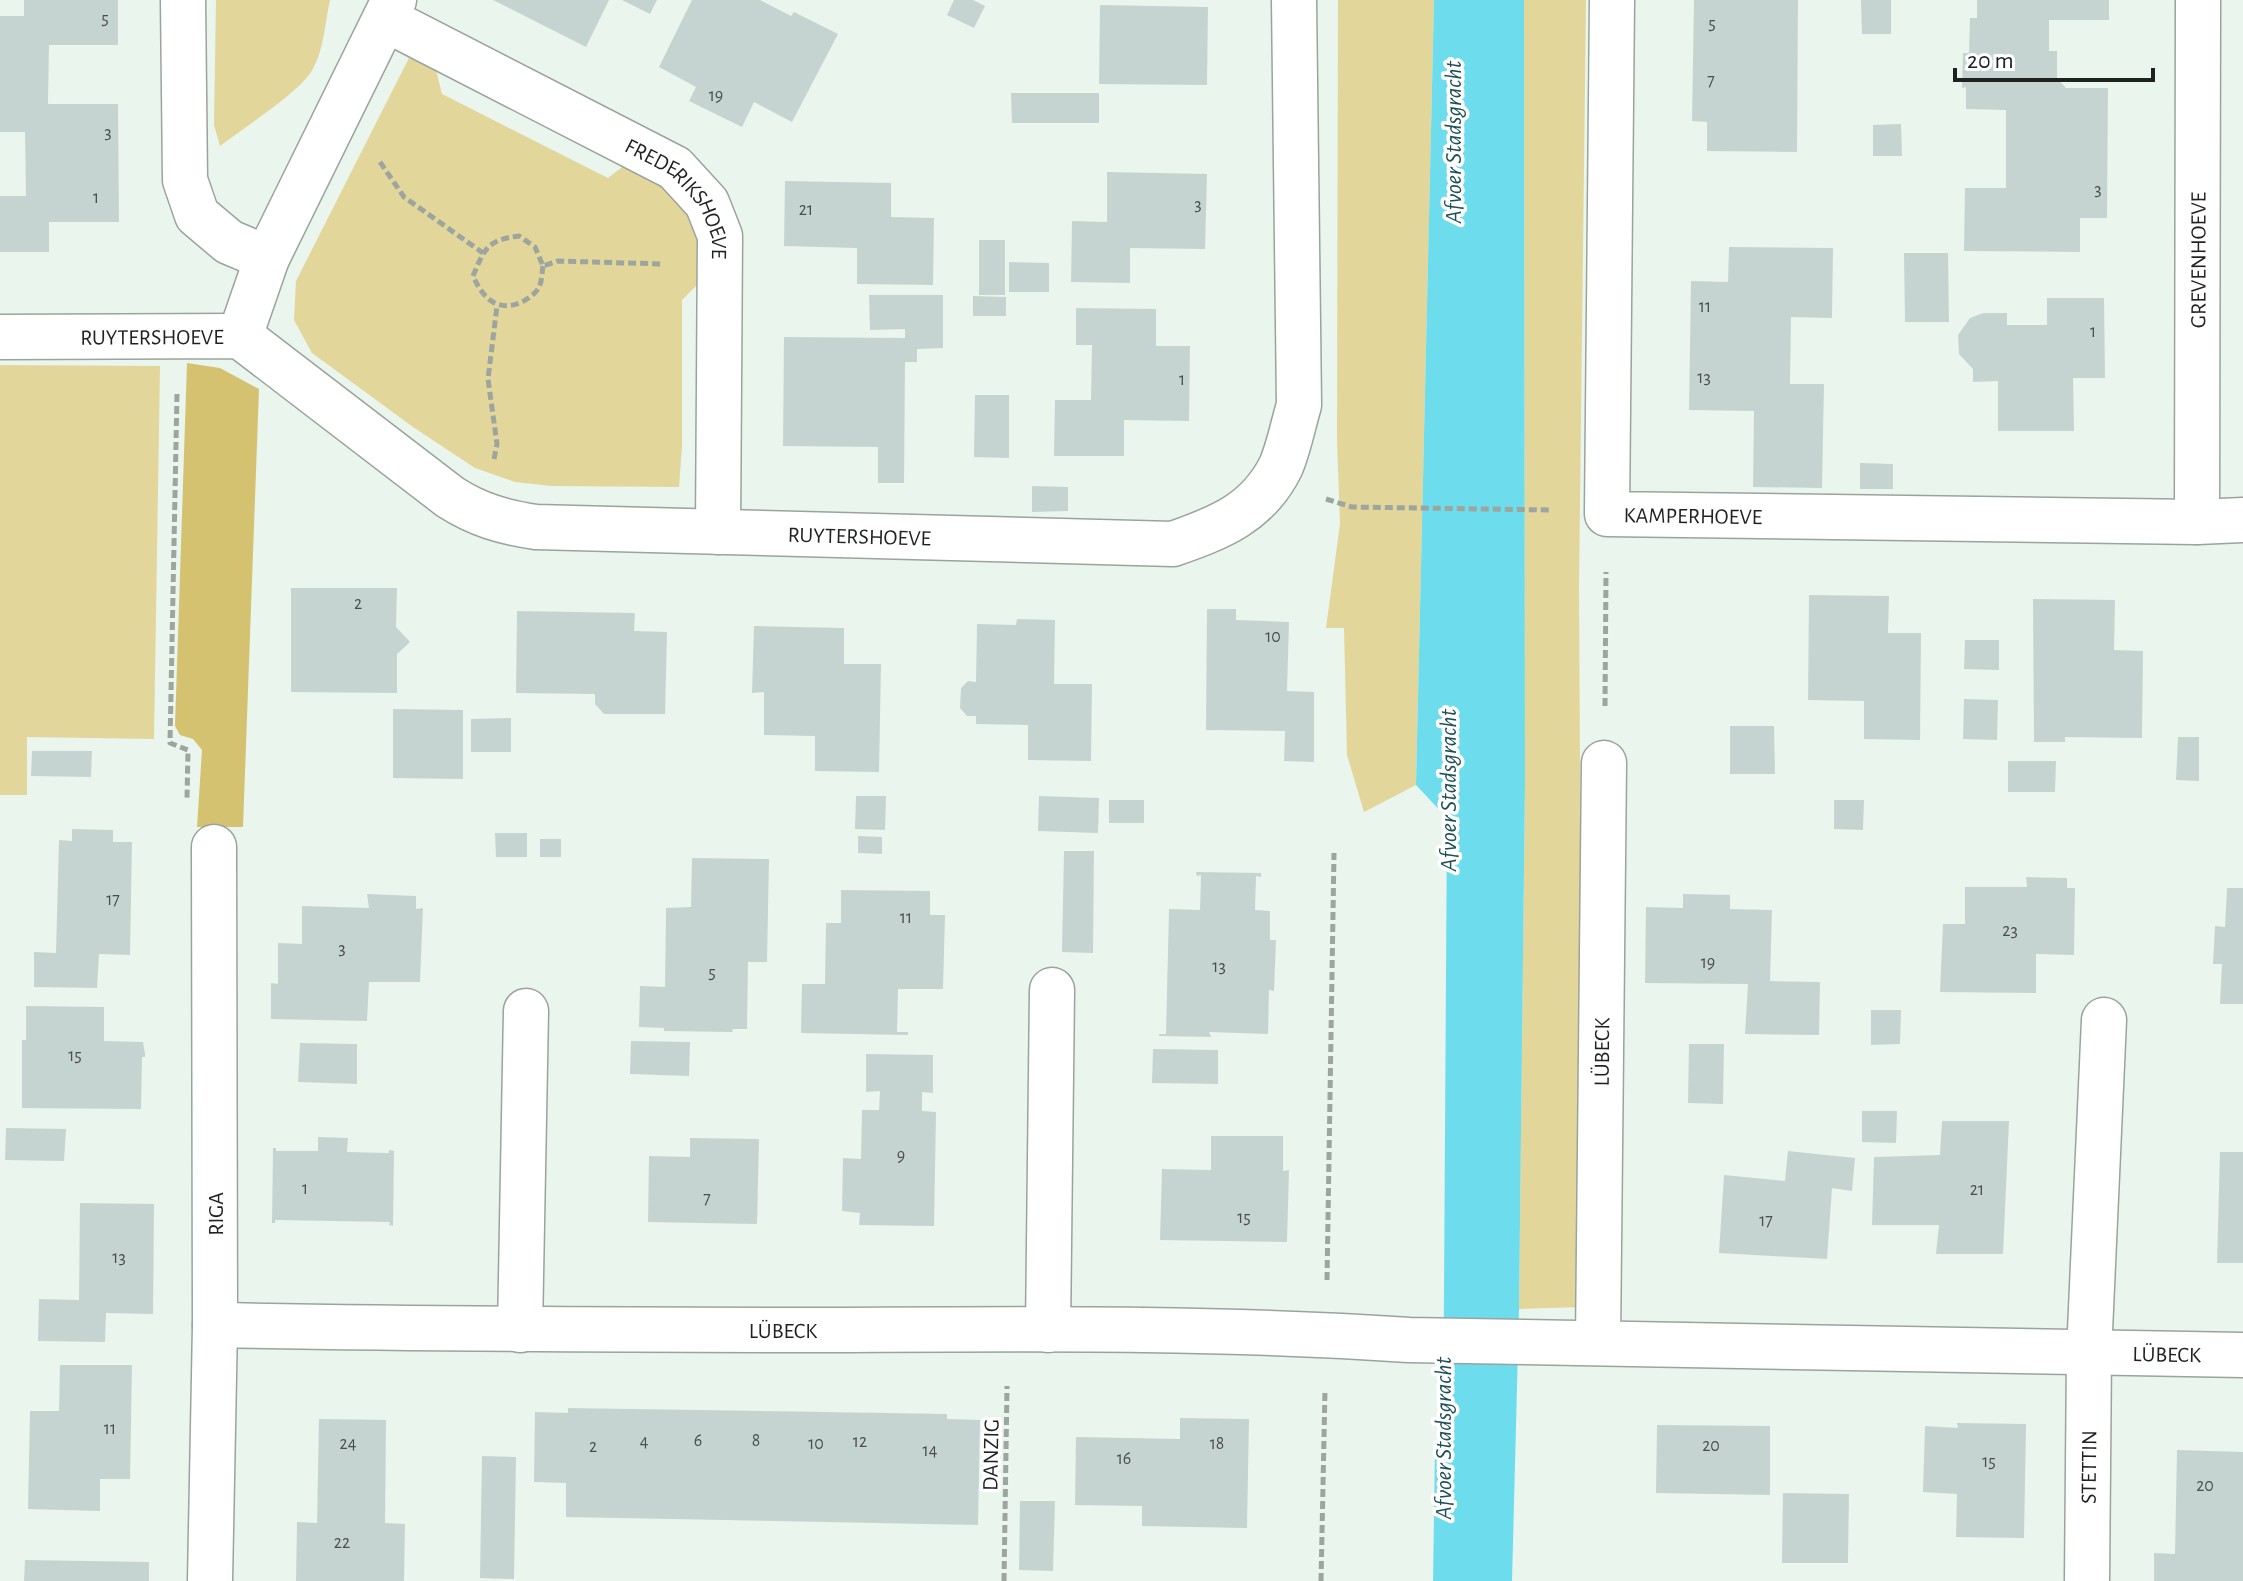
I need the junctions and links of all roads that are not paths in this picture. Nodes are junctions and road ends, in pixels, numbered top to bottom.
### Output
1 (183, 0) edge
2 (1294, 0) edge
3 (1612, 0) edge
4 (2198, 0) edge
5 (390, 10) edge
6 (267, 258) junction
7 (240, 336) junction
8 (0, 337) edge
9 (2243, 520) edge
10 (2197, 522) junction
11 (718, 532) junction
12 (1604, 763) road end
13 (214, 847) road end
14 (1052, 990) dead end
15 (526, 1011) dead end
16 (2104, 1020) dead end
17 (215, 1325) junction
18 (520, 1330) junction
19 (1028, 1330) junction
20 (1584, 1342) junction
21 (2089, 1353) junction
22 (2243, 1355) edge
23 (210, 1581) edge
24 (2087, 1581) edge

1 - 6 street
2 - 11 street, RUYTERSHOEVE
3 - 10 street, KAMPERHOEVE
4 - 10 street, GREVENHOEVE
5 - 6 street, FREDERIKSHOEVE
5 - 11 street, FREDERIKSHOEVE
6 - 7 street, FREDERIKSHOEVE
7 - 8 street, RUYTERSHOEVE
7 - 11 street, RUYTERSHOEVE
9 - 10 street, KAMPERHOEVE
12 - 20 street, LÜBECK
13 - 17 street, RIGA
14 - 19 street
15 - 18 street
16 - 21 street
17 - 18 street, LÜBECK
17 - 23 street, RIGA
18 - 19 street, LÜBECK
19 - 20 street, LÜBECK
20 - 21 street, LÜBECK
21 - 22 street, LÜBECK
21 - 24 street, STETTIN

